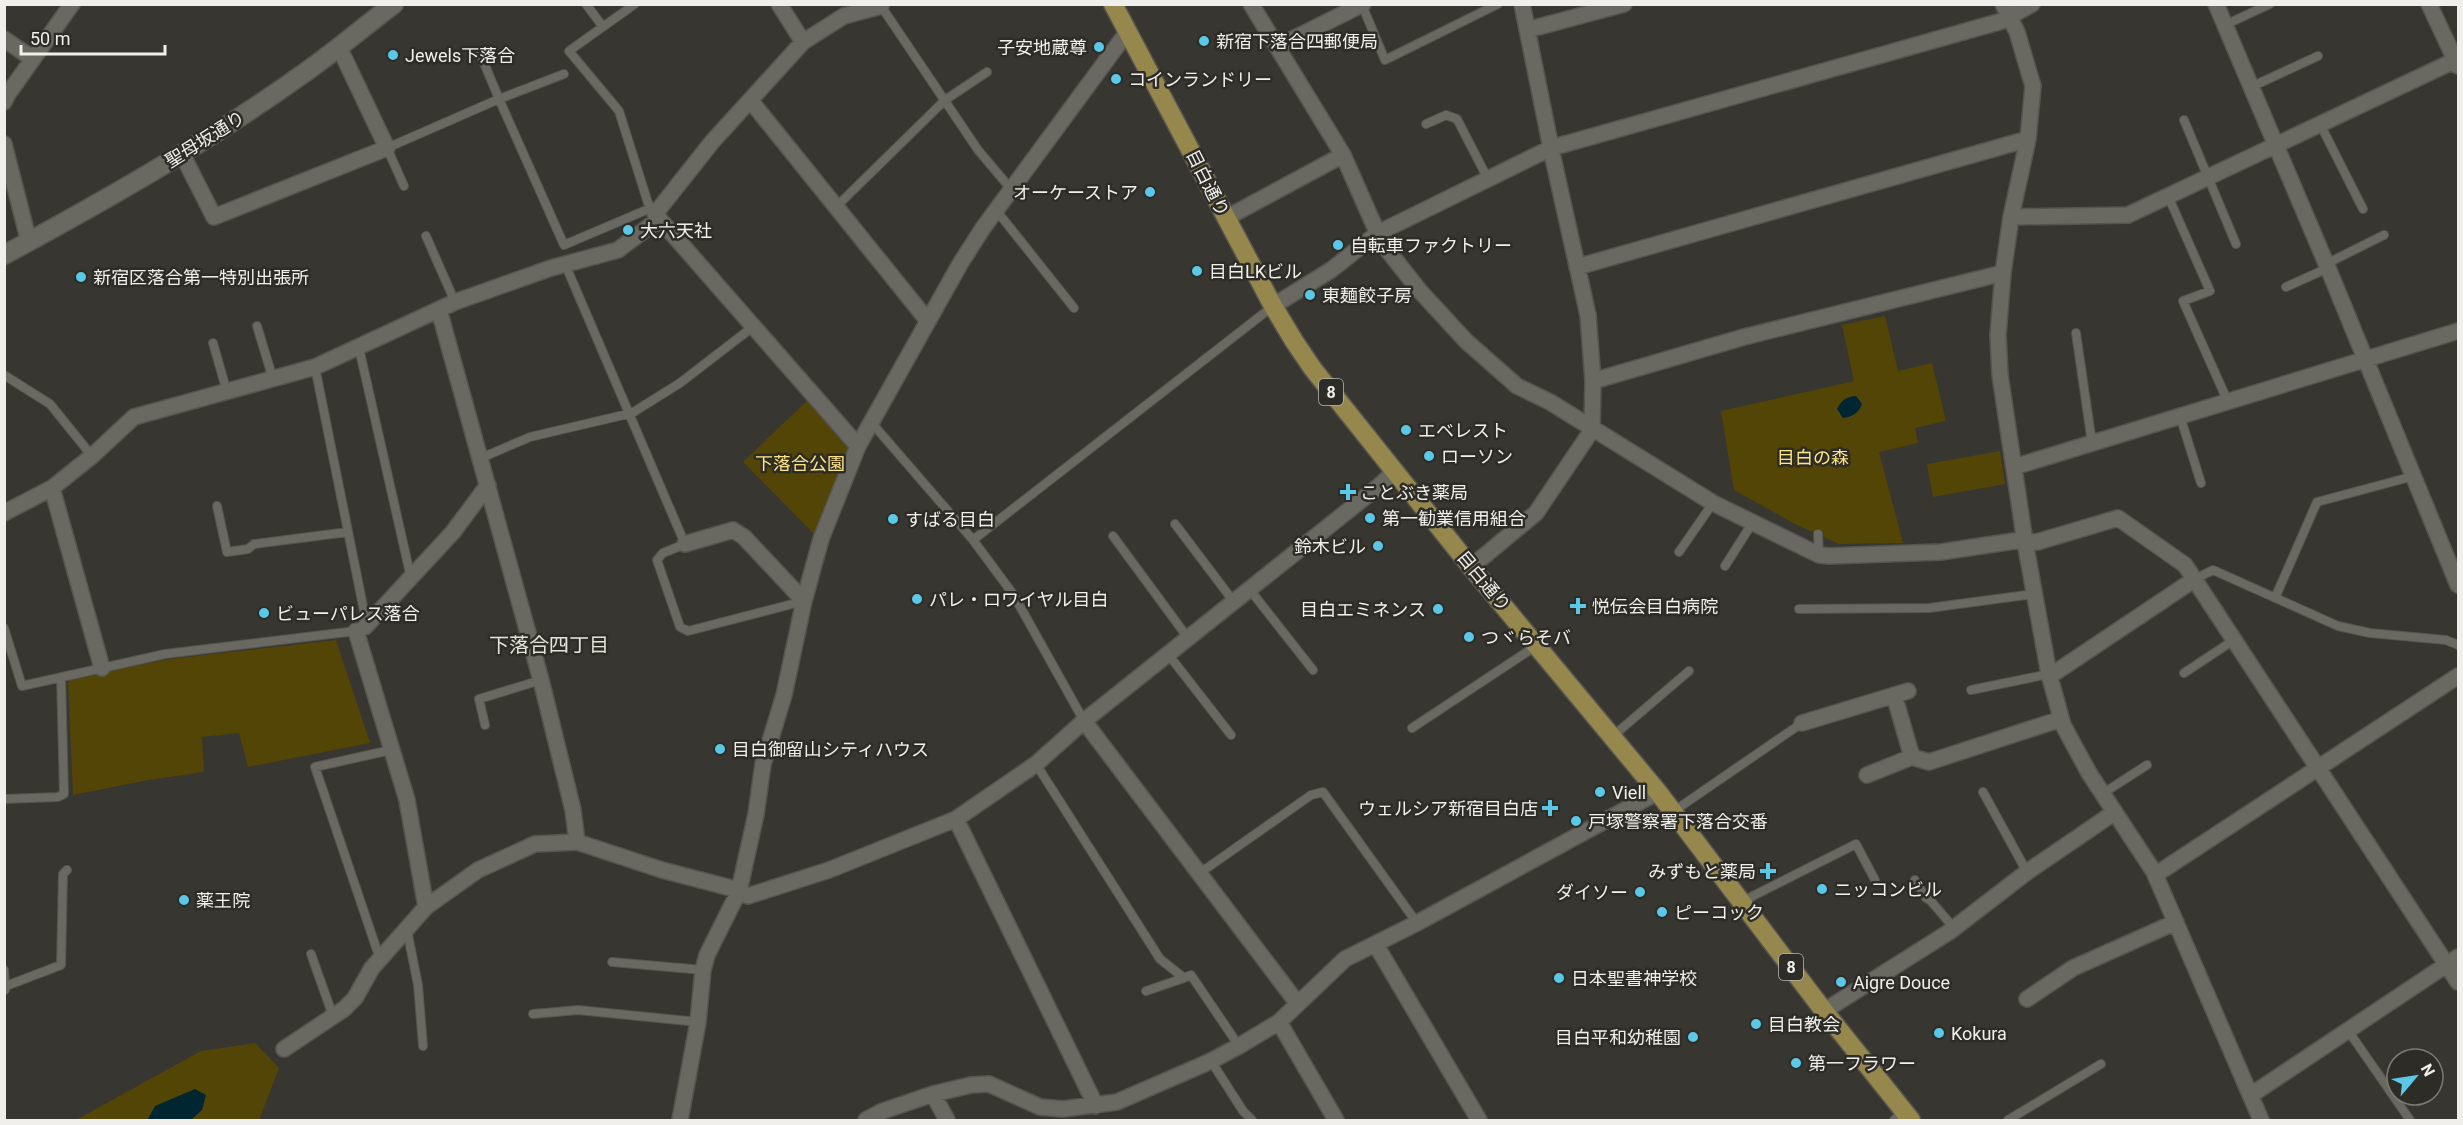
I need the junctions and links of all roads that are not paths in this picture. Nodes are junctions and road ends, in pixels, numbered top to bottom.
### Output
1 (72, 4) edge
2 (394, 4) edge
3 (586, 4) edge
4 (635, 4) edge
5 (779, 4) edge
6 (1113, 4) edge
7 (1251, 4) edge
8 (1498, 4) edge
9 (1522, 4) edge
10 (1624, 4) edge
11 (2032, 4) edge
12 (2216, 4) edge
13 (2270, 4) edge
14 (2429, 4) edge
15 (882, 5) edge
16 (1363, 5) edge
17 (2007, 11) edge
18 (2225, 25) junction
19 (603, 27) junction
20 (1527, 30) junction
21 (1128, 31) junction
22 (4, 39) edge
23 (803, 42) junction
24 (339, 46) junction
25 (1277, 47) junction
26 (479, 51) dead end
27 (2318, 56) dead end
28 (33, 59) junction
29 (2457, 62) edge
30 (987, 72) dead end
31 (564, 74) dead end
32 (2251, 87) junction
33 (499, 99) junction
34 (750, 100) junction
35 (945, 100) junction
36 (4, 102) edge
37 (2184, 120) dead end
38 (1426, 124) dead end
39 (2320, 124) junction
40 (2028, 138) junction
41 (2275, 145) junction
42 (5, 148) edge
43 (387, 148) junction
44 (1551, 148) junction
45 (182, 154) junction
46 (1343, 155) junction
47 (2207, 177) junction
48 (1488, 179) junction
49 (404, 186) dead end
50 (1011, 189) junction
51 (2168, 196) junction
52 (836, 207) junction
53 (2363, 209) dead end
54 (996, 210) junction
55 (655, 214) junction
56 (2011, 217) junction
57 (1226, 218) junction
58 (1378, 233) junction
59 (2384, 235) dead end
60 (426, 236) dead end
61 (29, 242) junction
62 (2236, 244) dead end
63 (4, 255) edge
64 (565, 264) junction
65 (2327, 266) junction
66 (1577, 267) junction
67 (2003, 273) junction
68 (2286, 287) dead end
69 (455, 302) junction
70 (1273, 306) junction
71 (1074, 308) dead end
72 (439, 310) junction
73 (928, 321) junction
74 (257, 326) dead end
75 (755, 326) junction
76 (2458, 331) edge
77 (2076, 333) dead end
78 (213, 342) dead end
79 (359, 348) junction
80 (2364, 361) junction
81 (315, 368) junction
82 (4, 375) edge
83 (273, 379) junction
84 (1593, 381) junction
85 (227, 392) junction
86 (2228, 402) junction
87 (629, 413) junction
88 (2180, 416) junction
89 (870, 422) junction
90 (1592, 430) junction
91 (2092, 443) junction
92 (858, 446) junction
93 (93, 456) junction
94 (481, 458) junction
95 (2014, 466) junction
96 (1394, 471) junction
97 (2414, 476) junction
98 (2201, 483) dead end
99 (488, 485) junction
100 (52, 488) junction
101 (1713, 503) junction
102 (217, 506) dead end
103 (4, 513) edge
104 (1753, 522) junction
105 (1175, 524) dead end
106 (348, 532) junction
107 (1818, 534) dead end
108 (1113, 536) dead end
109 (973, 540) junction
110 (2025, 542) junction
111 (686, 544) junction
112 (2451, 548) edge
113 (1679, 552) dead end
114 (1819, 555) junction
115 (1725, 566) dead end
116 (1471, 567) junction
117 (411, 579) junction
118 (2195, 579) junction
119 (2458, 585) edge
120 (1250, 590) junction
121 (2034, 594) junction
122 (2276, 598) junction
123 (804, 601) junction
124 (1234, 602) junction
125 (1799, 609) dead end
126 (4, 628) edge
127 (360, 629) junction
128 (1188, 638) junction
129 (2234, 640) junction
130 (1538, 645) junction
131 (2458, 645) edge
132 (1168, 654) junction
133 (102, 668) junction
134 (1313, 670) dead end
135 (1689, 671) dead end
136 (2184, 673) dead end
137 (2050, 675) junction
138 (2458, 676) edge
139 (61, 677) junction
140 (541, 680) junction
141 (1971, 690) dead end
142 (2061, 719) junction
143 (1084, 721) junction
144 (1802, 723) joint
145 (485, 725) dead end
146 (1412, 728) dead end
147 (1231, 735) dead end
148 (1613, 736) junction
149 (391, 750) junction
150 (1912, 757) junction
151 (1036, 764) junction
152 (2147, 765) dead end
153 (2319, 767) junction
154 (1866, 775) dead end
155 (1658, 792) junction
156 (1983, 792) dead end
157 (2102, 794) junction
158 (4, 799) edge
159 (1673, 812) junction
160 (2115, 812) junction
161 (956, 819) junction
162 (578, 842) junction
163 (67, 870) dead end
164 (2027, 872) junction
165 (1200, 873) junction
166 (2155, 874) junction
167 (1875, 880) dead end
168 (1915, 880) dead end
169 (739, 891) junction
170 (1741, 902) junction
171 (426, 907) junction
172 (2176, 922) junction
173 (1417, 923) junction
174 (407, 928) junction
175 (1954, 928) junction
176 (1376, 945) junction
177 (311, 954) dead end
178 (380, 959) junction
179 (2453, 960) edge
180 (612, 962) dead end
181 (4, 970) edge
182 (703, 970) junction
183 (1184, 978) junction
184 (2458, 982) edge
185 (5, 989) edge
186 (1146, 991) dead end
187 (2027, 999) dead end
188 (1298, 1004) junction
189 (1824, 1011) junction
190 (533, 1014) dead end
191 (333, 1016) junction
192 (1279, 1022) junction
193 (698, 1023) junction
194 (2347, 1029) junction
195 (423, 1046) dead end
196 (1239, 1046) junction
197 (284, 1048) dead end
198 (1211, 1061) junction
199 (2101, 1064) dead end
200 (933, 1094) junction
201 (2251, 1095) junction
202 (1096, 1106) junction
203 (1903, 1117) edge
204 (681, 1120) edge
205 (866, 1120) edge
206 (946, 1120) edge
207 (1252, 1120) edge
208 (1336, 1120) edge
209 (1479, 1120) edge
210 (2008, 1120) edge
211 (2262, 1120) edge
212 (2409, 1120) edge

1 - 28 street
2 - 24 street, 聖母坂通り
3 - 19 lane
4 - 19 lane
5 - 23 street
6 - 21 main road, 目白通り / 8
7 - 25 street
8 - 16 lane
9 - 20 street
10 - 20 street
11 - 17 street
12 - 18 street
13 - 18 lane
14 - 29 street
15 - 23 street
15 - 35 lane
16 - 25 street
17 - 40 street
17 - 44 street
18 - 32 street
19 - 55 lane
20 - 44 street
21 - 50 street
21 - 57 main road, 目白通り / 8
22 - 28 street
23 - 34 street
24 - 43 street
24 - 45 street, 聖母坂通り
25 - 46 street
26 - 33 lane
27 - 32 lane
28 - 36 street
29 - 39 street
30 - 35 lane
31 - 33 lane
32 - 41 street
33 - 43 lane
33 - 55 lane
34 - 52 street
34 - 55 street
35 - 50 lane
35 - 52 lane
37 - 47 lane
38 - 48 lane
39 - 41 street
39 - 53 lane
40 - 56 street
40 - 66 street
41 - 47 street
41 - 65 street
42 - 61 street
43 - 45 street
43 - 49 lane
44 - 48 street
44 - 66 street
45 - 61 street, 聖母坂通り
46 - 57 street
46 - 58 street
47 - 51 street
47 - 62 lane
48 - 58 street
50 - 54 street
51 - 56 street
51 - 86 lane
52 - 73 street
54 - 71 lane
54 - 73 street
55 - 64 street
55 - 75 street
56 - 67 street
57 - 70 main road, 目白通り / 8
58 - 70 street
58 - 90 street
59 - 65 lane
60 - 69 lane
61 - 63 street, 聖母坂通り
64 - 69 street
64 - 87 lane
65 - 68 lane
65 - 80 street
66 - 84 street
67 - 84 street
67 - 95 street
69 - 72 street
70 - 96 main road, 目白通り / 8
70 - 109 lane
72 - 79 street
72 - 94 street
73 - 89 street
74 - 83 lane
75 - 87 lane
75 - 92 street
76 - 80 street
77 - 91 lane
78 - 85 lane
79 - 81 street
79 - 117 lane
80 - 86 street
80 - 97 street
81 - 83 street
81 - 106 lane
82 - 93 lane
83 - 85 street
84 - 90 street
85 - 93 street
86 - 88 street
87 - 94 lane
87 - 111 lane
88 - 91 street
88 - 98 lane
89 - 92 street
89 - 109 lane
90 - 101 street
90 - 116 street
91 - 95 street
92 - 123 street
93 - 100 street
94 - 99 street
95 - 110 street
96 - 116 main road, 目白通り / 8
96 - 120 street
97 - 112 street
97 - 122 lane
99 - 117 street
99 - 140 street
100 - 103 street
100 - 133 street
101 - 104 street
101 - 113 lane
102 - 106 lane
104 - 114 street
104 - 115 lane
105 - 124 lane
106 - 127 lane
107 - 114 lane
108 - 128 lane
109 - 143 lane
110 - 114 street
110 - 118 street
110 - 121 street
111 - 123 street
111 - 123 lane
112 - 119 street
116 - 130 main road, 目白通り / 8
117 - 127 street
118 - 122 lane
118 - 129 street
118 - 137 street
120 - 124 street
120 - 134 lane
121 - 125 lane
121 - 137 street
122 - 131 lane
123 - 169 street
124 - 128 street
126 - 139 lane
127 - 133 lane
127 - 149 street
128 - 132 street
129 - 136 lane
129 - 153 street
130 - 146 lane
130 - 148 main road, 目白通り / 8
132 - 143 street
132 - 147 lane
133 - 139 lane
135 - 148 lane
137 - 141 lane
137 - 142 street
138 - 153 street
139 - 158 lane
140 - 145 lane
140 - 162 street
142 - 150 street
142 - 157 street
143 - 151 street
143 - 165 street
144 - 150 street
144 - 159 lane
148 - 155 main road, 目白通り / 8
149 - 171 street
149 - 178 lane
150 - 154 street
151 - 161 street
151 - 183 lane
152 - 157 lane
153 - 166 street
153 - 179 street
155 - 159 main road, 目白通り / 8
155 - 173 street
156 - 164 lane
157 - 160 street
159 - 170 main road, 目白通り / 8
160 - 164 street
160 - 166 street
161 - 169 street
161 - 202 street
162 - 169 street
162 - 171 street
163 - 185 lane
164 - 175 street
165 - 173 lane
165 - 188 street
166 - 172 street
167 - 170 lane
168 - 175 lane
169 - 182 street
170 - 189 main road, 目白通り / 8
171 - 174 street
172 - 187 street
172 - 201 street
173 - 176 street
174 - 178 street
174 - 195 lane
175 - 189 street
176 - 188 street
176 - 209 street
177 - 191 lane
178 - 191 street
179 - 184 street
179 - 194 street
180 - 182 lane
181 - 185 lane
182 - 193 street
183 - 186 lane
183 - 196 lane
188 - 192 street
189 - 203 main road, 目白通り / 8
190 - 193 lane
191 - 197 street
192 - 196 street
192 - 208 street
193 - 204 street
194 - 201 street
194 - 212 lane
196 - 198 street
198 - 202 street
198 - 207 lane
199 - 210 lane
200 - 202 street
200 - 205 street
200 - 206 street
201 - 211 street

